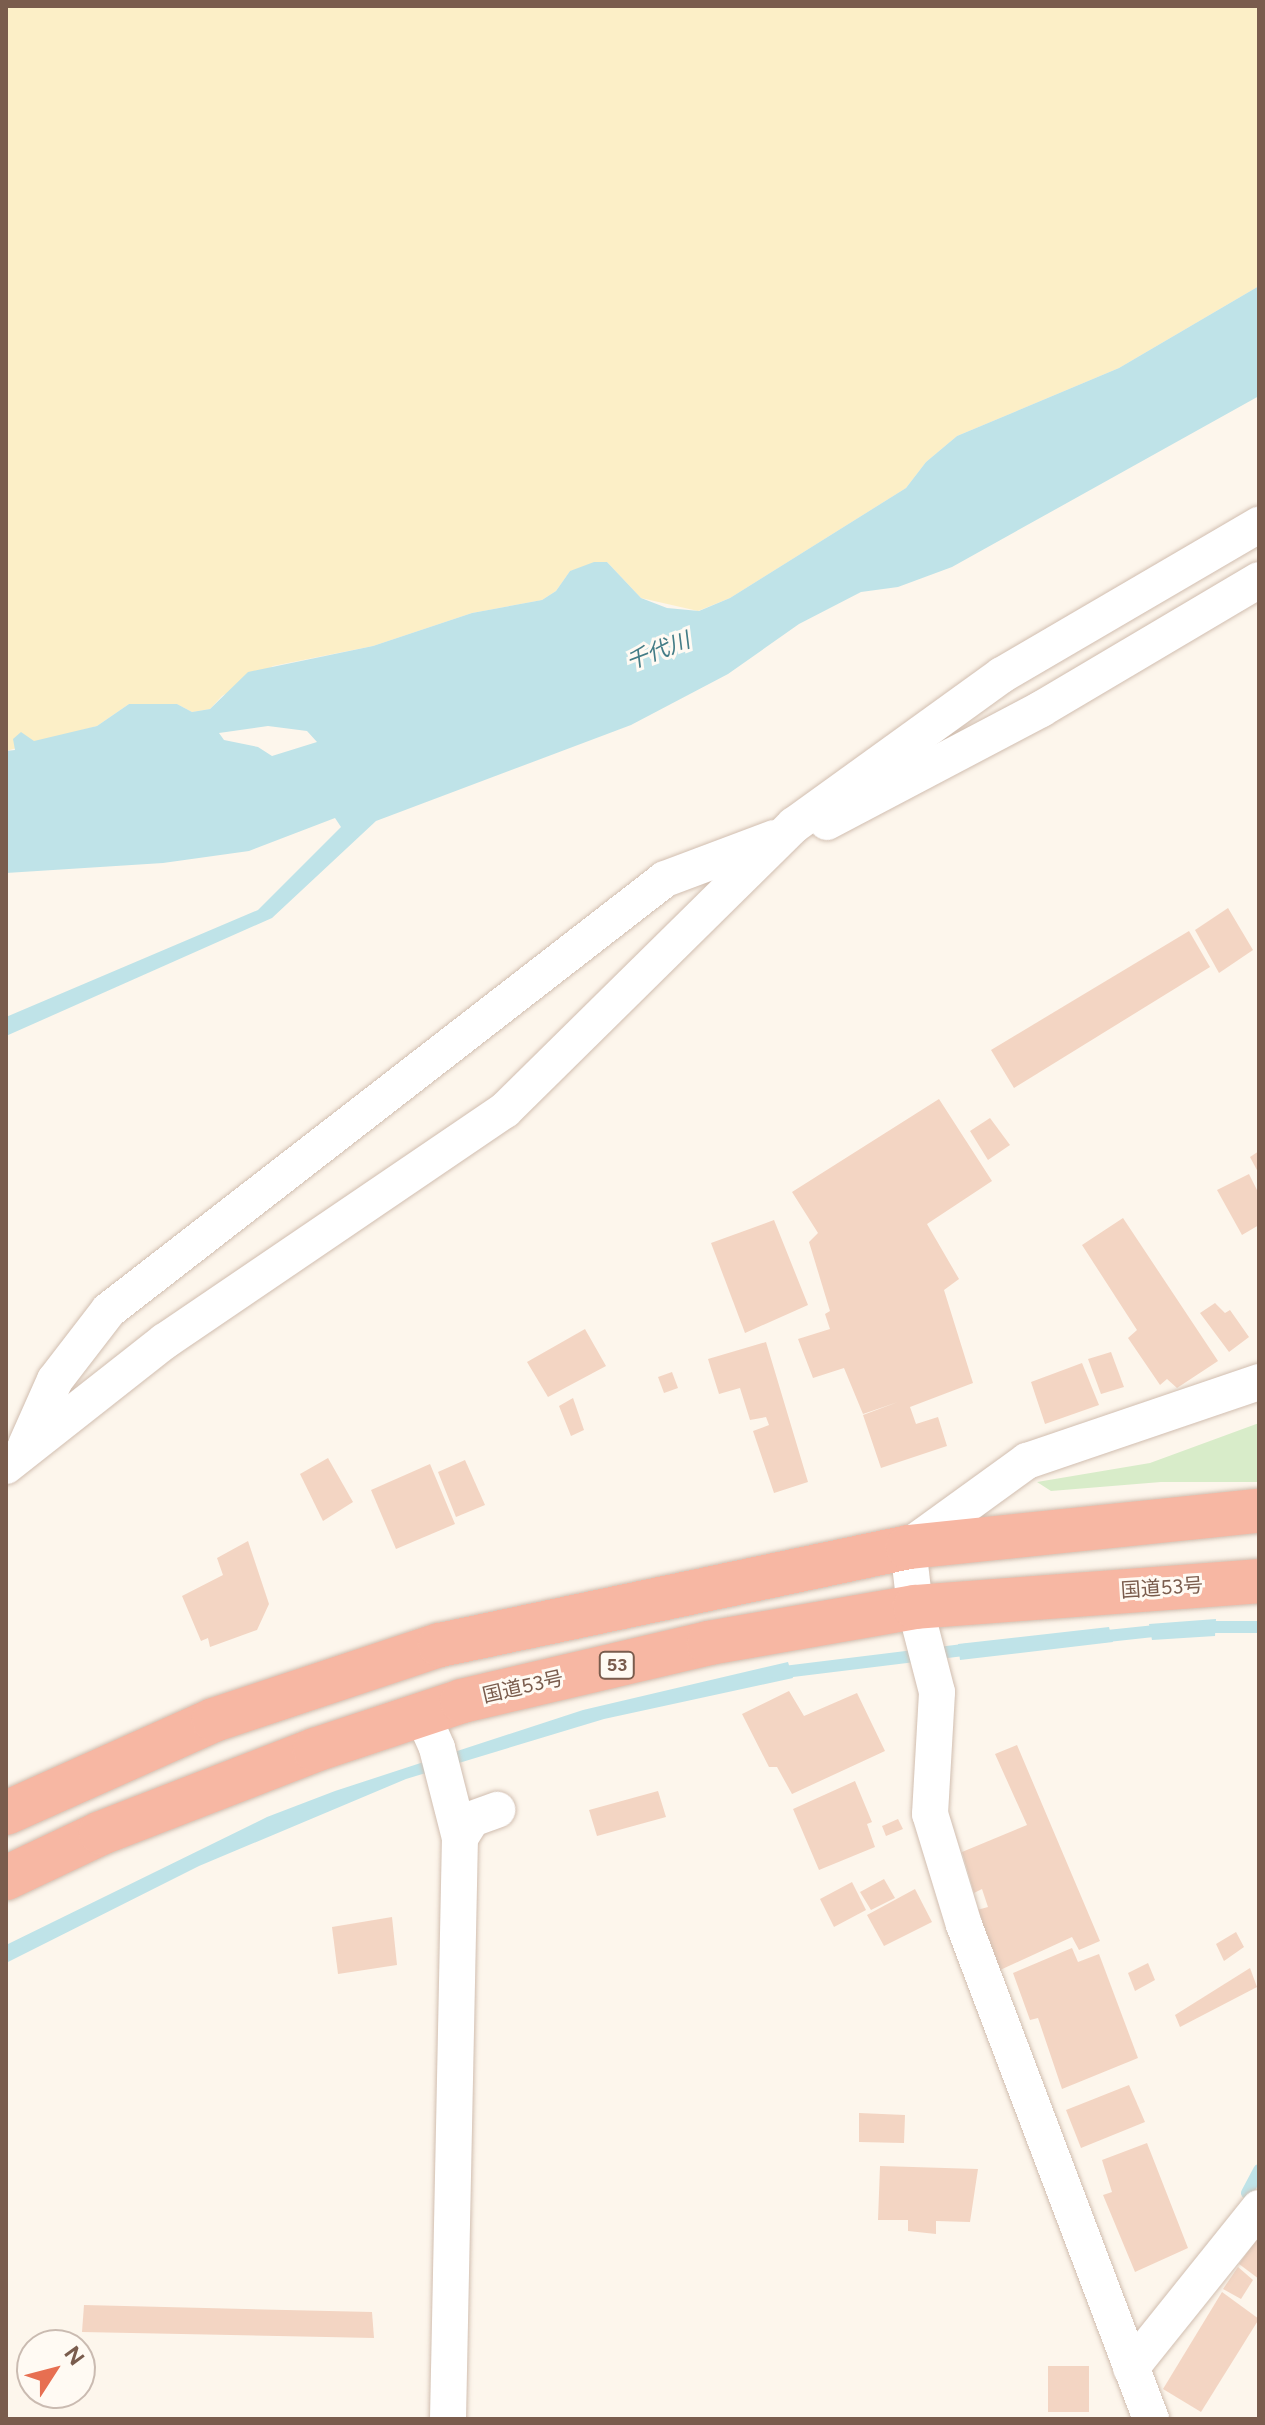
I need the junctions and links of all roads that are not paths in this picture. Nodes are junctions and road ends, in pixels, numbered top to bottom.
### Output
1 (1259, 525) edge
2 (1259, 580) edge
3 (782, 835) junction
4 (1259, 1382) edge
5 (15, 1458) edge
6 (1259, 1511) edge
7 (908, 1547) junction
8 (1259, 1581) edge
9 (915, 1607) junction
10 (422, 1714) junction
11 (497, 1810) dead end
12 (6, 1813) edge
13 (460, 1838) junction
14 (6, 1878) edge
15 (1259, 2208) edge
16 (1131, 2368) junction
17 (448, 2419) edge
18 (1151, 2419) edge

1 - 3 street
2 - 3 street
3 - 5 street
3 - 5 street
4 - 7 street
6 - 7 highway
7 - 9 street
7 - 12 highway
8 - 9 highway, 国道53号 / 53
9 - 10 highway, 国道53号 / 53
9 - 16 street
10 - 13 street
10 - 14 highway, 国道53号 / 53
11 - 13 street
13 - 17 street
15 - 16 street
16 - 18 street

